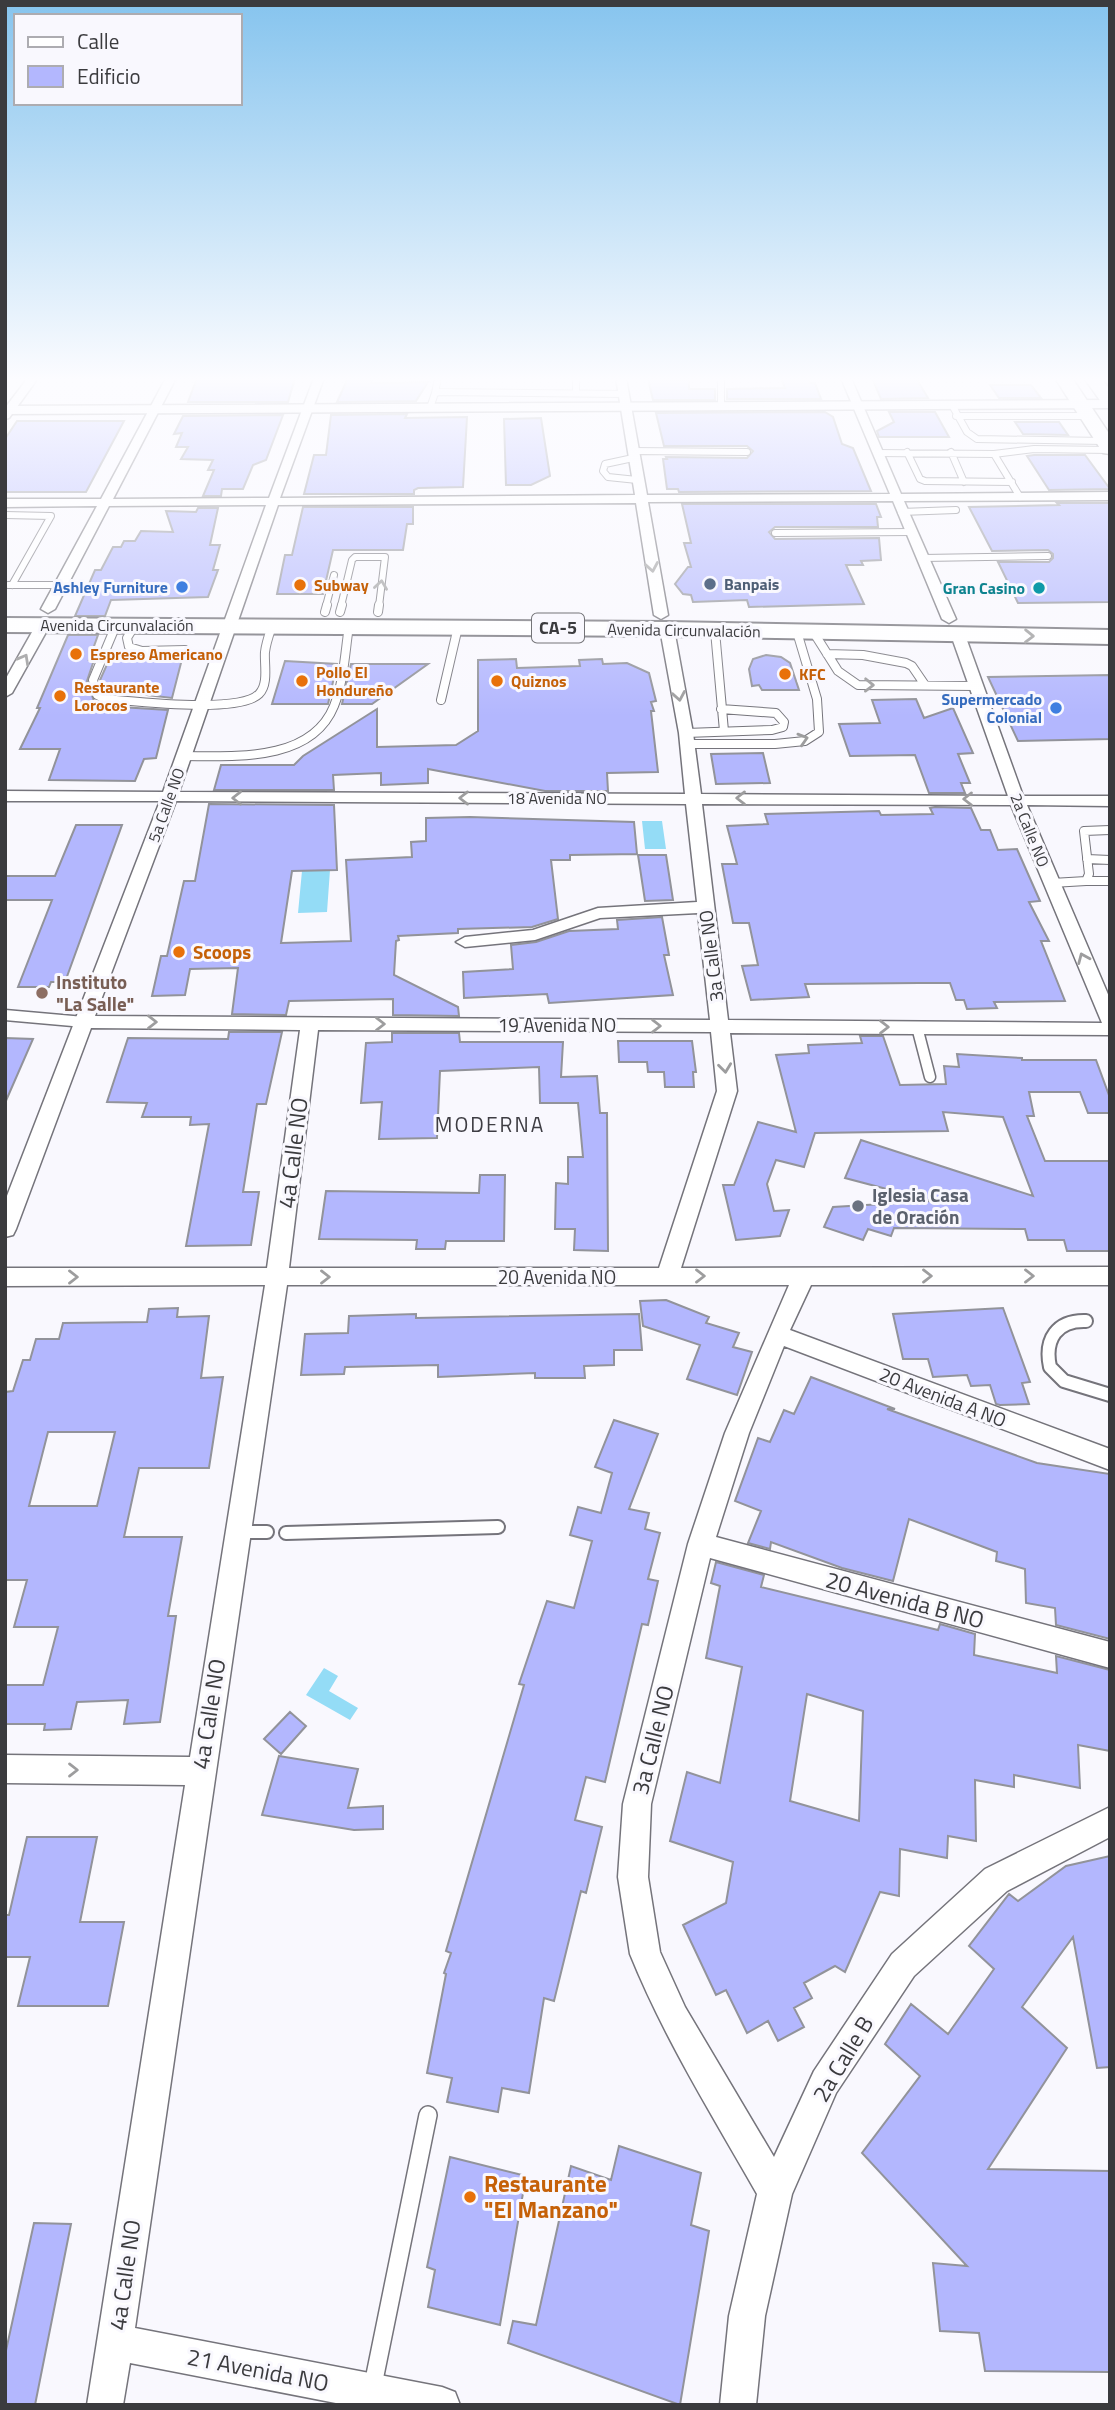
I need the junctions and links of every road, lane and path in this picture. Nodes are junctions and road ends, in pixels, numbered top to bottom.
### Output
1 (111, 490) edge
2 (277, 490) edge
3 (638, 490) edge
4 (893, 490) edge
5 (1017, 490) edge
6 (1110, 496) edge
7 (1020, 497) junction
8 (896, 498) junction
9 (640, 499) junction
10 (273, 501) junction
11 (104, 503) junction
12 (956, 510) dead end
13 (901, 512) junction
14 (6, 514) edge
15 (911, 532) junction
16 (775, 533) dead end
17 (1048, 556) dead end
18 (922, 558) junction
19 (334, 575) dead end
20 (60, 585) junction
21 (8, 593) edge
22 (378, 612) junction
23 (338, 616) junction
24 (45, 617) junction
25 (1110, 617) edge
26 (230, 618) junction
27 (664, 622) junction
28 (5, 625) edge
29 (125, 625) junction
30 (272, 626) junction
31 (458, 627) junction
32 (954, 627) junction
33 (715, 631) junction
34 (1110, 637) edge
35 (813, 640) junction
36 (185, 650) dead end
37 (925, 685) junction
38 (976, 686) junction
39 (5, 692) edge
40 (441, 700) dead end
41 (201, 705) junction
42 (721, 709) junction
43 (724, 731) junction
44 (686, 739) junction
45 (183, 756) junction
46 (5, 796) edge
47 (692, 797) junction
48 (169, 798) junction
49 (1017, 800) junction
50 (1110, 801) edge
51 (1110, 830) edge
52 (1087, 859) junction
53 (1110, 860) edge
54 (1086, 881) junction
55 (1110, 881) edge
56 (1052, 883) junction
57 (705, 907) junction
58 (465, 942) dead end
59 (5, 1015) edge
60 (1110, 1021) edge
61 (84, 1022) junction
62 (310, 1023) junction
63 (719, 1026) junction
64 (917, 1027) junction
65 (1110, 1029) edge
66 (930, 1077) dead end
67 (5, 1229) edge
68 (667, 1276) junction
69 (804, 1276) junction
70 (1110, 1276) edge
71 (5, 1277) edge
72 (277, 1277) junction
73 (1086, 1321) dead end
74 (777, 1334) junction
75 (1110, 1395) edge
76 (1110, 1460) edge
77 (498, 1527) dead end
78 (236, 1532) junction
79 (267, 1532) dead end
80 (286, 1532) dead end
81 (701, 1544) junction
82 (1110, 1655) edge
83 (5, 1769) edge
84 (200, 1771) junction
85 (1110, 1821) edge
86 (428, 2115) dead end
87 (775, 2192) junction
88 (115, 2342) junction
89 (372, 2391) junction
90 (104, 2405) edge
91 (442, 2405) edge
92 (738, 2405) edge

1 - 11 street
2 - 10 street, 5a Calle NO
3 - 9 street, 3a Calle NO
4 - 8 street, 2a Calle NO
5 - 7 lane
6 - 7 street
7 - 8 street
8 - 9 street
8 - 13 street, 2a Calle NO
9 - 10 street
9 -> 27 street, 3a Calle NO
10 - 11 street
10 - 26 street, 5a Calle NO
11 - 14 street
11 - 20 street
12 - 13 lane
13 - 15 street, 2a Calle NO
14 - 21 lane
15 - 16 lane
15 - 18 street, 2a Calle NO
17 - 18 lane
18 - 32 street, 2a Calle NO
19 - 23 lane
20 - 21 lane
20 - 24 street
21 - 24 highway, Avenida Circunvalación / CA-5
22 - 23 highway, Avenida Circunvalación / CA-5
22 -> 23 lane
22 - 27 highway, Avenida Circunvalación / CA-5
23 - 26 highway, Avenida Circunvalación / CA-5
23 - 30 highway, Avenida Circunvalación / CA-5
23 - 31 highway, Avenida Circunvalación / CA-5
23 - 45 lane
24 - 26 highway, Avenida Circunvalación / CA-5
24 - 28 highway, Avenida Circunvalación / CA-5
24 - 29 highway, Avenida Circunvalación / CA-5
39 -> 24 street
25 - 32 highway, Avenida Circunvalación / CA-5
26 - 29 highway, Avenida Circunvalación / CA-5
26 - 30 highway, Avenida Circunvalación / CA-5
26 - 41 street, 5a Calle NO
27 - 31 highway, Avenida Circunvalación / CA-5
27 - 32 highway, Avenida Circunvalación / CA-5
27 - 33 highway, Avenida Circunvalación / CA-5
27 -> 44 street, 3a Calle NO
29 - 36 lane
29 - 41 lane
30 - 41 lane
31 - 40 lane
32 -> 34 highway, Avenida Circunvalación / CA-5
32 - 35 highway, Avenida Circunvalación / CA-5
32 - 38 street, 2a Calle NO
33 - 35 highway, Avenida Circunvalación / CA-5
33 - 42 lane
35 - 37 lane
35 -> 37 lane
44 -> 35 lane
37 - 38 lane
38 - 49 street, 2a Calle NO
41 - 45 street, 5a Calle NO
42 - 43 lane
42 - 43 lane
43 - 44 lane
44 - 47 street, 3a Calle NO
45 - 48 street, 5a Calle NO
46 - 48 street, 18 Avenida NO
47 -> 48 street, 18 Avenida NO
49 -> 47 street, 18 Avenida NO
47 - 57 street, 3a Calle NO
48 - 61 street, 5a Calle NO
49 - 50 street, 18 Avenida NO
49 - 56 street, 2a Calle NO
51 - 52 lane
52 - 53 lane
52 - 54 lane
54 - 55 lane
54 - 56 lane
60 -> 56 street, 2a Calle NO
57 - 58 street
57 - 63 street, 3a Calle NO
59 - 61 lane, 19 Avenida NO
61 -> 62 street, 19 Avenida NO
61 - 67 street, 5a Calle NO
62 -> 63 street, 19 Avenida NO
62 - 72 street, 4a Calle NO
63 -> 64 street, 19 Avenida NO
63 -> 68 street, 3a Calle NO
64 - 65 street, 19 Avenida NO
64 - 66 lane
68 -> 69 street, 20 Avenida NO
72 -> 68 street, 20 Avenida NO
69 -> 70 street, 20 Avenida NO
69 - 74 street, 3a Calle NO
71 -> 72 street, 20 Avenida NO
72 - 78 street, 4a Calle NO
73 - 75 lane
74 - 76 street, 20 Avenida A NO
74 - 81 street, 3a Calle NO
77 - 80 lane
78 - 79 lane
78 - 84 street, 4a Calle NO
81 - 82 street, 20 Avenida B NO
81 - 87 street, 3a Calle NO
83 -> 84 street
84 - 88 street, 4a Calle NO
85 - 87 street, 2a Calle B
86 - 89 lane
87 - 92 street, 2a Calle B
88 - 89 street, 21 Avenida NO
88 - 90 street, 4a Calle NO
89 - 91 street, 21 Avenida NO

